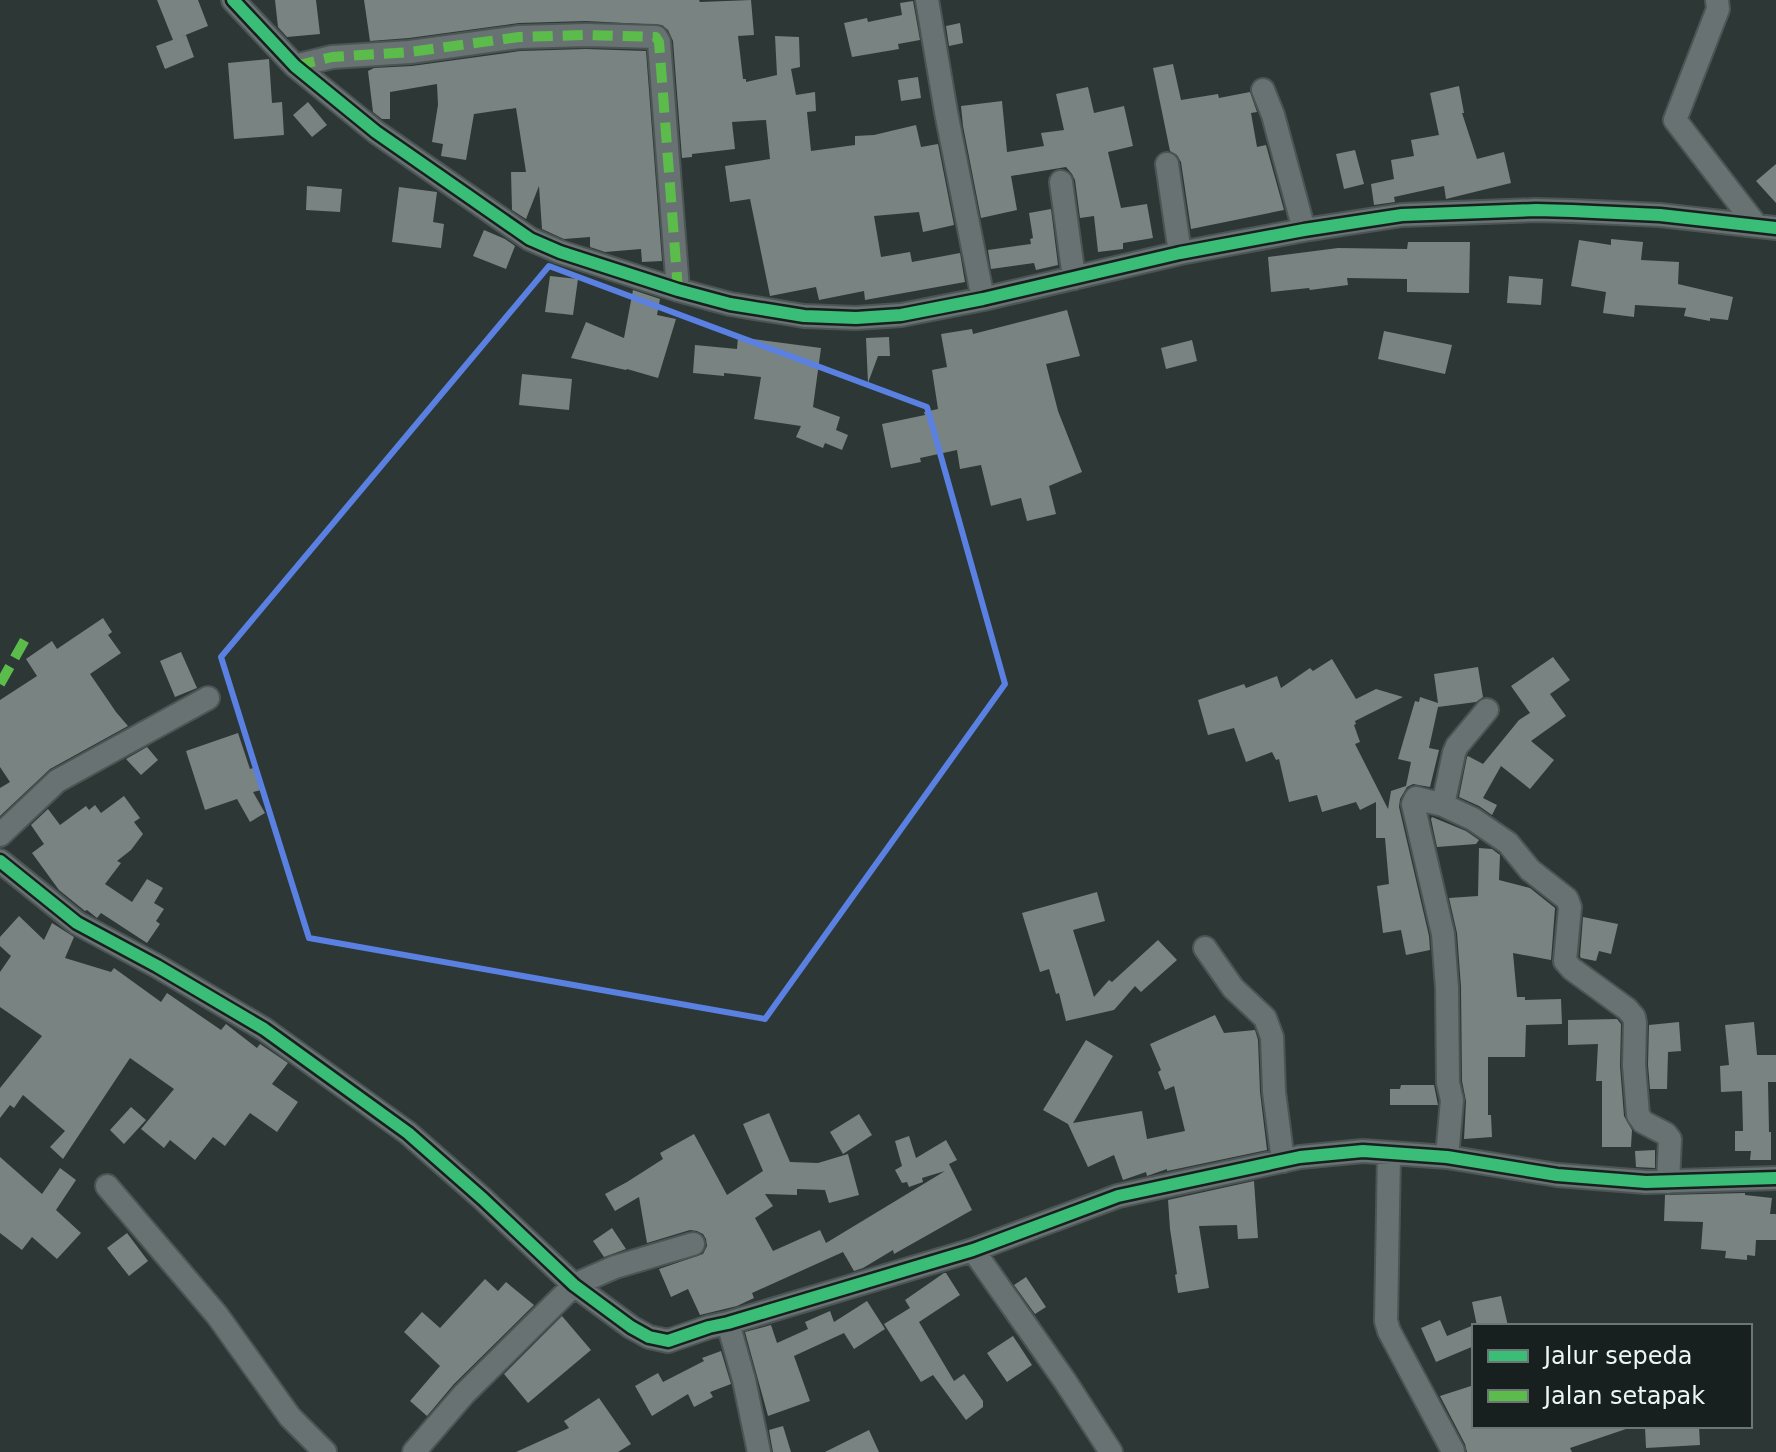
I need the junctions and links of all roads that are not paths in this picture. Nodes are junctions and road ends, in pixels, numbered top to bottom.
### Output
1 (233, 0) edge
2 (927, 0) edge
3 (1717, 0) edge
4 (295, 66) junction
5 (1263, 90) dead end
6 (1167, 164) dead end
7 (1061, 182) dead end
8 (1766, 226) edge
9 (1304, 230) junction
10 (1180, 253) junction
11 (1074, 278) junction
12 (678, 290) junction
13 (983, 299) junction
14 (208, 698) dead end
15 (1487, 710) dead end
16 (1443, 805) junction
17 (0, 835) edge
18 (0, 861) edge
19 (1205, 948) dead end
20 (1389, 1154) junction
21 (1447, 1157) junction
22 (1283, 1161) junction
23 (1776, 1178) edge
24 (1668, 1182) junction
25 (107, 1186) dead end
26 (693, 1244) dead end
27 (973, 1250) junction
28 (574, 1285) junction
29 (728, 1323) junction
30 (1453, 1451) edge
31 (325, 1452) edge
32 (414, 1452) edge
33 (759, 1452) edge
34 (1111, 1452) edge

1 - 4 street
2 - 13 street
3 - 8 street
4 - 12 street
4 - 12 street
5 - 9 street
6 - 10 street
7 - 11 street
8 - 9 street
9 - 10 street
10 - 11 street
11 - 13 street
12 - 13 street
14 - 17 street
15 - 16 street
16 - 21 street
16 - 24 street
18 - 28 street
19 - 22 street
20 - 21 street
20 - 22 street
20 - 30 street
21 - 24 street
22 - 27 street
23 - 24 street
25 - 31 street
26 - 28 street
27 - 29 street
27 - 34 street
28 - 29 street
28 - 32 street
29 - 33 street

